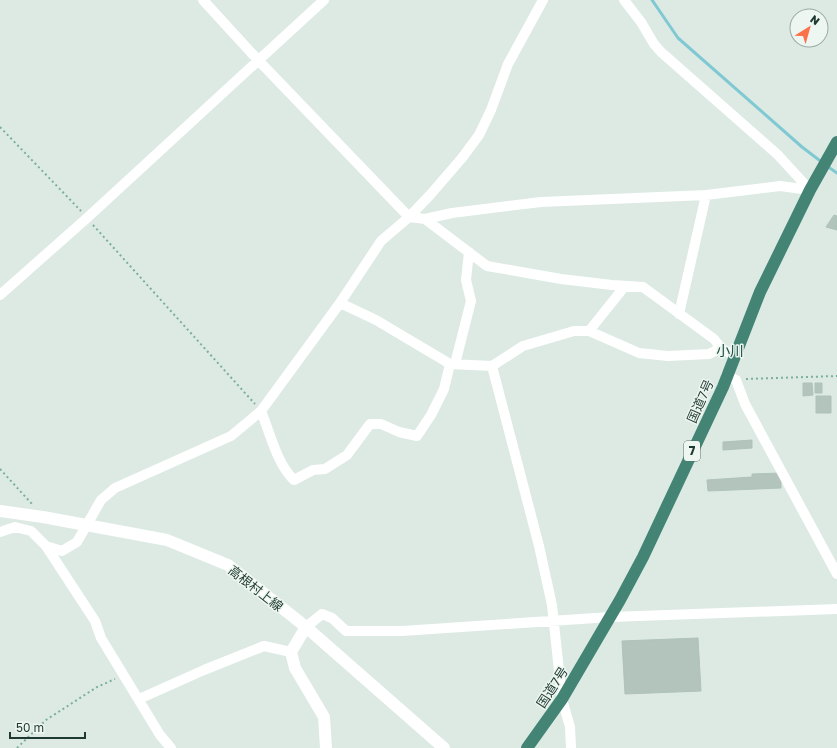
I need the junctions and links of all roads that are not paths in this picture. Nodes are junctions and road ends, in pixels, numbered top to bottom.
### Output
1 (203, 0) edge
2 (324, 0) edge
3 (543, 0) edge
4 (624, 0) edge
5 (258, 60) junction
6 (837, 142) edge
7 (810, 190) junction
8 (706, 195) junction
9 (409, 217) junction
10 (425, 219) junction
11 (469, 252) junction
12 (625, 286) junction
13 (0, 295) edge
14 (340, 303) junction
15 (679, 314) junction
16 (589, 331) junction
17 (721, 348) junction
18 (734, 356) junction
19 (453, 364) junction
20 (492, 366) junction
21 (731, 377) junction
22 (261, 411) junction
23 (0, 511) edge
24 (86, 525) junction
25 (0, 532) edge
26 (46, 546) junction
27 (837, 574) edge
28 (837, 609) edge
29 (610, 617) junction
30 (554, 621) junction
31 (306, 628) junction
32 (291, 652) junction
33 (139, 699) junction
34 (562, 700) junction
35 (171, 748) edge
36 (326, 748) edge
37 (444, 748) edge
38 (527, 748) edge
39 (571, 748) edge

1 - 5 street
2 - 5 street
3 - 9 street
4 - 7 street
5 - 9 street
5 - 13 street
6 - 7 highway, 国道7号 / 7
7 - 8 street
7 - 18 highway, 国道7号 / 7
8 - 10 street
8 - 15 street
9 - 10 street
9 - 14 street
10 - 11 street
11 - 12 street
11 - 19 street
12 - 15 street
12 - 16 street
14 - 19 street
14 - 22 street
15 - 17 street
16 - 17 street
16 - 20 street
17 - 18 street
18 - 21 highway, 国道7号 / 7
19 - 20 street
19 - 22 street
20 - 30 street
21 - 27 street
21 - 29 highway, 国道7号 / 7
22 - 24 street
23 - 24 main road, 高根村上線
24 - 26 street
24 - 31 main road, 高根村上線
25 - 26 street
26 - 33 street
28 - 29 street
29 - 30 street
29 - 34 highway, 国道7号 / 7
30 - 31 street
30 - 34 street
31 - 32 main road
31 - 37 main road, 高根村上線
32 - 33 street
32 - 36 main road
33 - 35 street
34 - 38 highway, 国道7号 / 7
34 - 39 street

